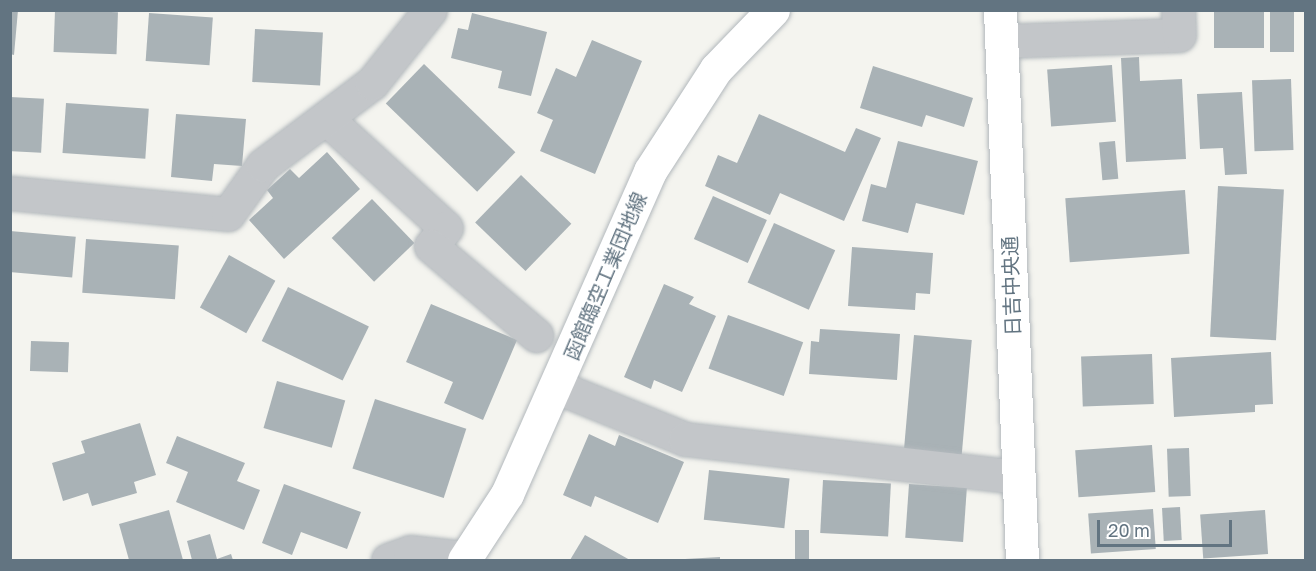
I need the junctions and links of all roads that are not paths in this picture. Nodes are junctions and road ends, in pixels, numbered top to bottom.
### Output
1 (430, 10) edge
2 (773, 10) edge
3 (1178, 10) edge
4 (1000, 26) edge
5 (327, 119) junction
6 (10, 193) edge
7 (536, 335) dead end
8 (557, 387) junction
9 (1018, 477) junction
10 (465, 559) edge
11 (388, 561) edge
12 (1022, 561) edge

1 - 5 street
2 - 8 main road, 函館臨空工業団地線
3 - 4 street
4 - 9 main road, 日吉中央通
5 - 6 street
5 - 7 street
8 - 9 street
8 - 10 main road, 函館臨空工業団地線
9 - 12 main road, 日吉中央通
10 - 11 street

